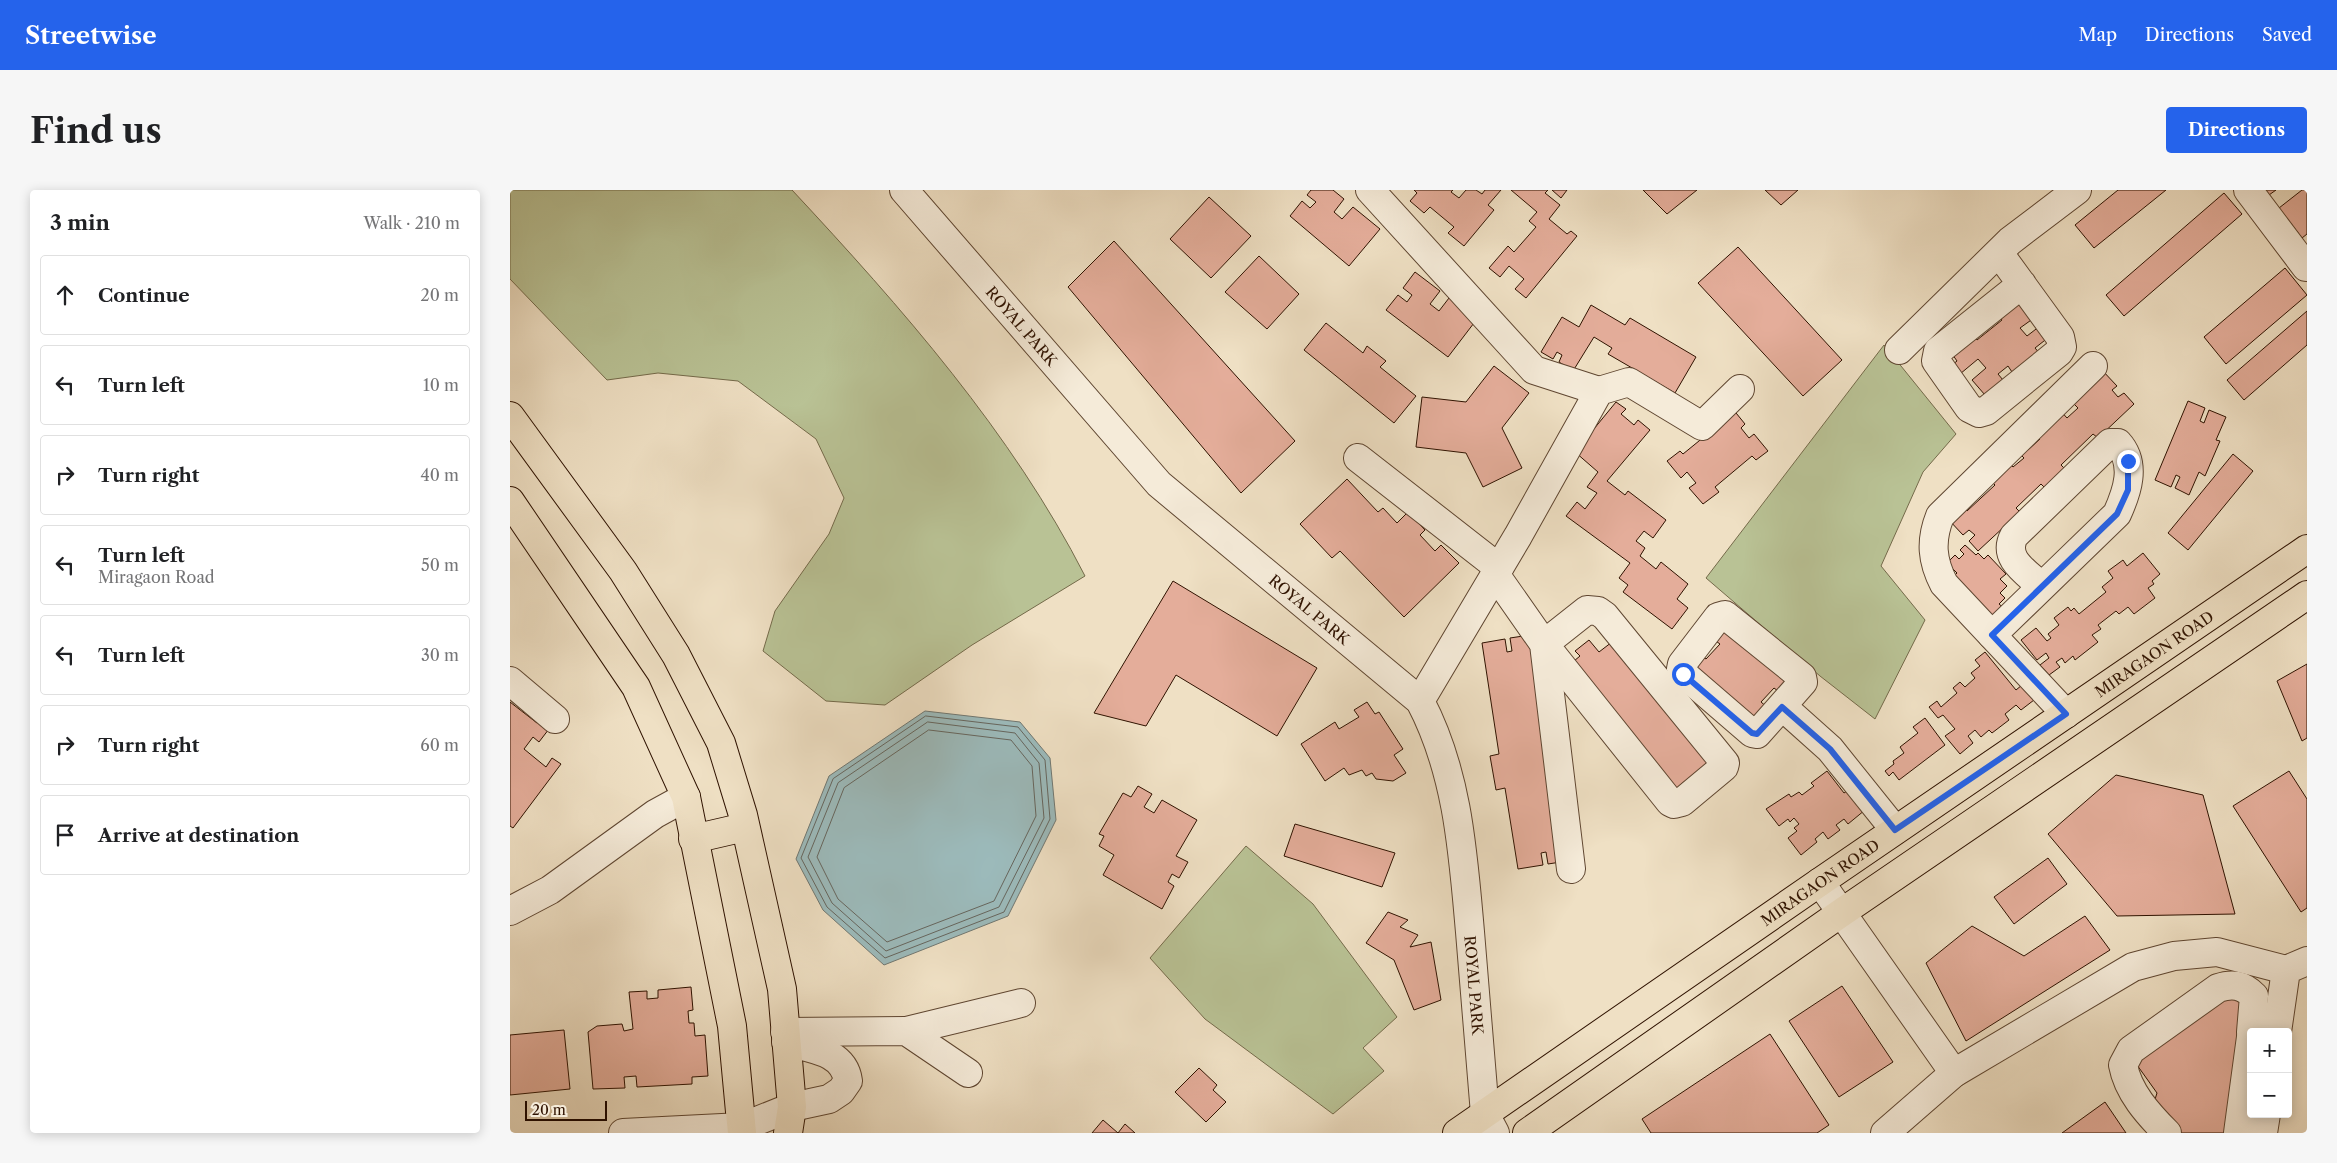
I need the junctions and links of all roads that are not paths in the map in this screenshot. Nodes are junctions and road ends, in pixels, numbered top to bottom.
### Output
1 (904, 190) edge
2 (1370, 190) edge
3 (2077, 190) edge
4 (2248, 190) edge
5 (1999, 253) junction
6 (2306, 267) edge
7 (2022, 284) junction
8 (1900, 350) dead end
9 (2093, 366) dead end
10 (1740, 388) dead end
11 (1599, 391) junction
12 (510, 416) edge
13 (1358, 458) dead end
14 (510, 501) edge
15 (2307, 549) edge
16 (1497, 571) junction
17 (2041, 586) junction
18 (2307, 595) edge
19 (1992, 635) junction
20 (1544, 644) junction
21 (510, 681) edge
22 (1420, 701) junction
23 (1782, 707) junction
24 (2066, 714) junction
25 (555, 719) dead end
26 (686, 797) junction
27 (745, 827) junction
28 (1895, 830) junction
29 (693, 839) junction
30 (1571, 869) dead end
31 (1820, 882) junction
32 (510, 912) edge
33 (1841, 913) junction
34 (2296, 965) edge
35 (1021, 1003) dead end
36 (2252, 1028) edge
37 (2278, 1028) edge
38 (906, 1031) junction
39 (786, 1037) junction
40 (2247, 1067) edge
41 (968, 1073) dead end
42 (1954, 1073) junction
43 (2265, 1118) edge
44 (790, 1120) edge
45 (1490, 1124) edge
46 (742, 1130) edge
47 (623, 1133) edge
48 (1457, 1133) edge
49 (1527, 1133) edge
50 (1885, 1133) edge
51 (2167, 1133) edge
52 (2238, 1133) edge
53 (2263, 1133) edge

1 - 22 street, ROYAL PARK
2 - 11 street
3 - 5 street
4 - 6 street
5 - 7 street
5 - 8 street
7 - 7 street
9 - 19 street
10 - 11 street
11 - 16 street
12 - 27 main road
13 - 16 street
14 - 26 main road
15 - 24 main road, MIRAGAON ROAD
16 - 20 street
16 - 22 street
17 - 17 street
17 - 19 street
18 - 33 main road
19 - 24 street
20 - 20 street
20 - 30 street
21 - 25 street
22 - 45 street, ROYAL PARK
23 - 23 street
23 - 28 street
24 - 28 main road, MIRAGAON ROAD
26 - 29 main road
26 - 32 street
27 - 29 main road
27 - 39 main road
28 - 31 main road, MIRAGAON ROAD
29 - 46 main road
31 - 33 street
31 - 45 main road, MIRAGAON ROAD
33 - 42 street
33 - 49 main road
34 - 37 street
34 - 42 street
35 - 38 street
36 - 51 street
38 - 39 street
38 - 41 street
39 - 44 main road
39 - 44 street
40 - 52 street
42 - 50 street
43 - 53 street
44 - 46 street
45 - 48 main road, MIRAGAON ROAD
46 - 47 street

